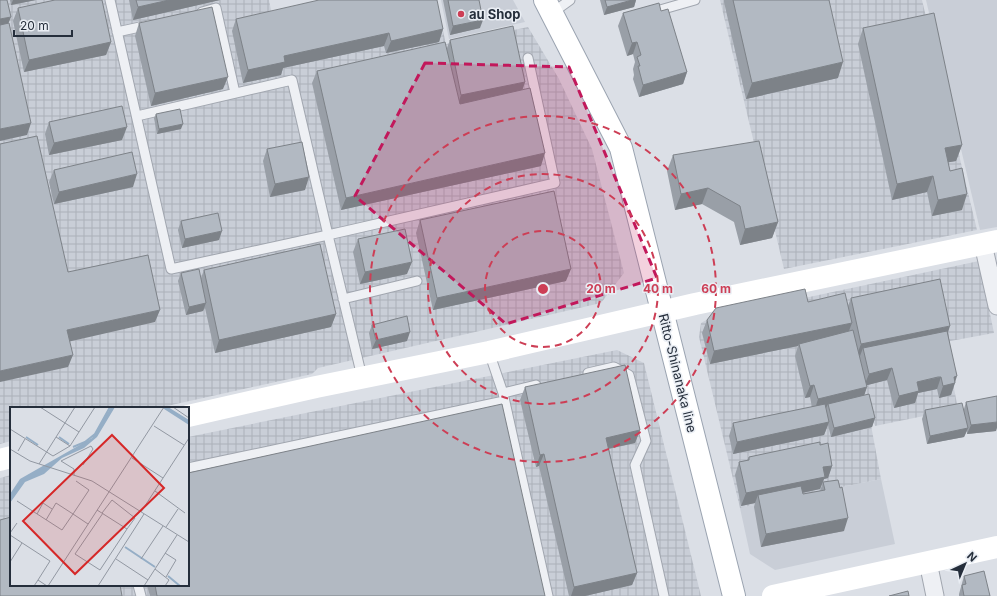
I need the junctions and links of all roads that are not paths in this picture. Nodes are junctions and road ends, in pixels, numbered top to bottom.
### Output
1 (110, 0) edge
2 (570, 0) edge
3 (695, 0) edge
4 (549, 7) edge
5 (660, 10) edge
6 (193, 14) edge
7 (155, 23) edge
8 (117, 32) junction
9 (528, 58) dead end
10 (235, 93) junction
11 (137, 116) junction
12 (328, 235) junction
13 (990, 243) edge
14 (417, 281) dead end
15 (343, 299) junction
16 (997, 306) edge
17 (663, 311) junction
18 (489, 352) junction
19 (577, 376) edge
20 (362, 377) junction
21 (547, 383) edge
22 (504, 397) junction
23 (189, 416) edge
24 (10, 457) edge
25 (0, 460) edge
26 (189, 468) edge
27 (997, 547) edge
28 (928, 562) junction
29 (138, 586) edge
30 (141, 596) edge
31 (548, 596) edge
32 (664, 596) edge
33 (734, 596) edge
34 (773, 596) edge
35 (935, 596) edge

1 - 8 lane
2 - 4 lane
3 - 5 lane
4 - 17 street, Ritto-Shinanaka line
6 - 10 lane
7 - 8 lane
8 - 11 lane
9 - 12 lane
10 - 11 lane
10 - 12 lane
11 - 12 lane
12 - 15 lane
13 - 16 street
13 - 17 street
14 - 15 lane
15 - 20 lane
17 - 18 street
17 - 33 street, Ritto-Shinanaka line
18 - 20 street
18 - 22 lane
19 - 32 lane
20 - 23 street
21 - 22 lane
22 - 26 lane
22 - 31 lane
24 - 25 street
27 - 28 street
28 - 34 street
28 - 35 street
29 - 30 lane

